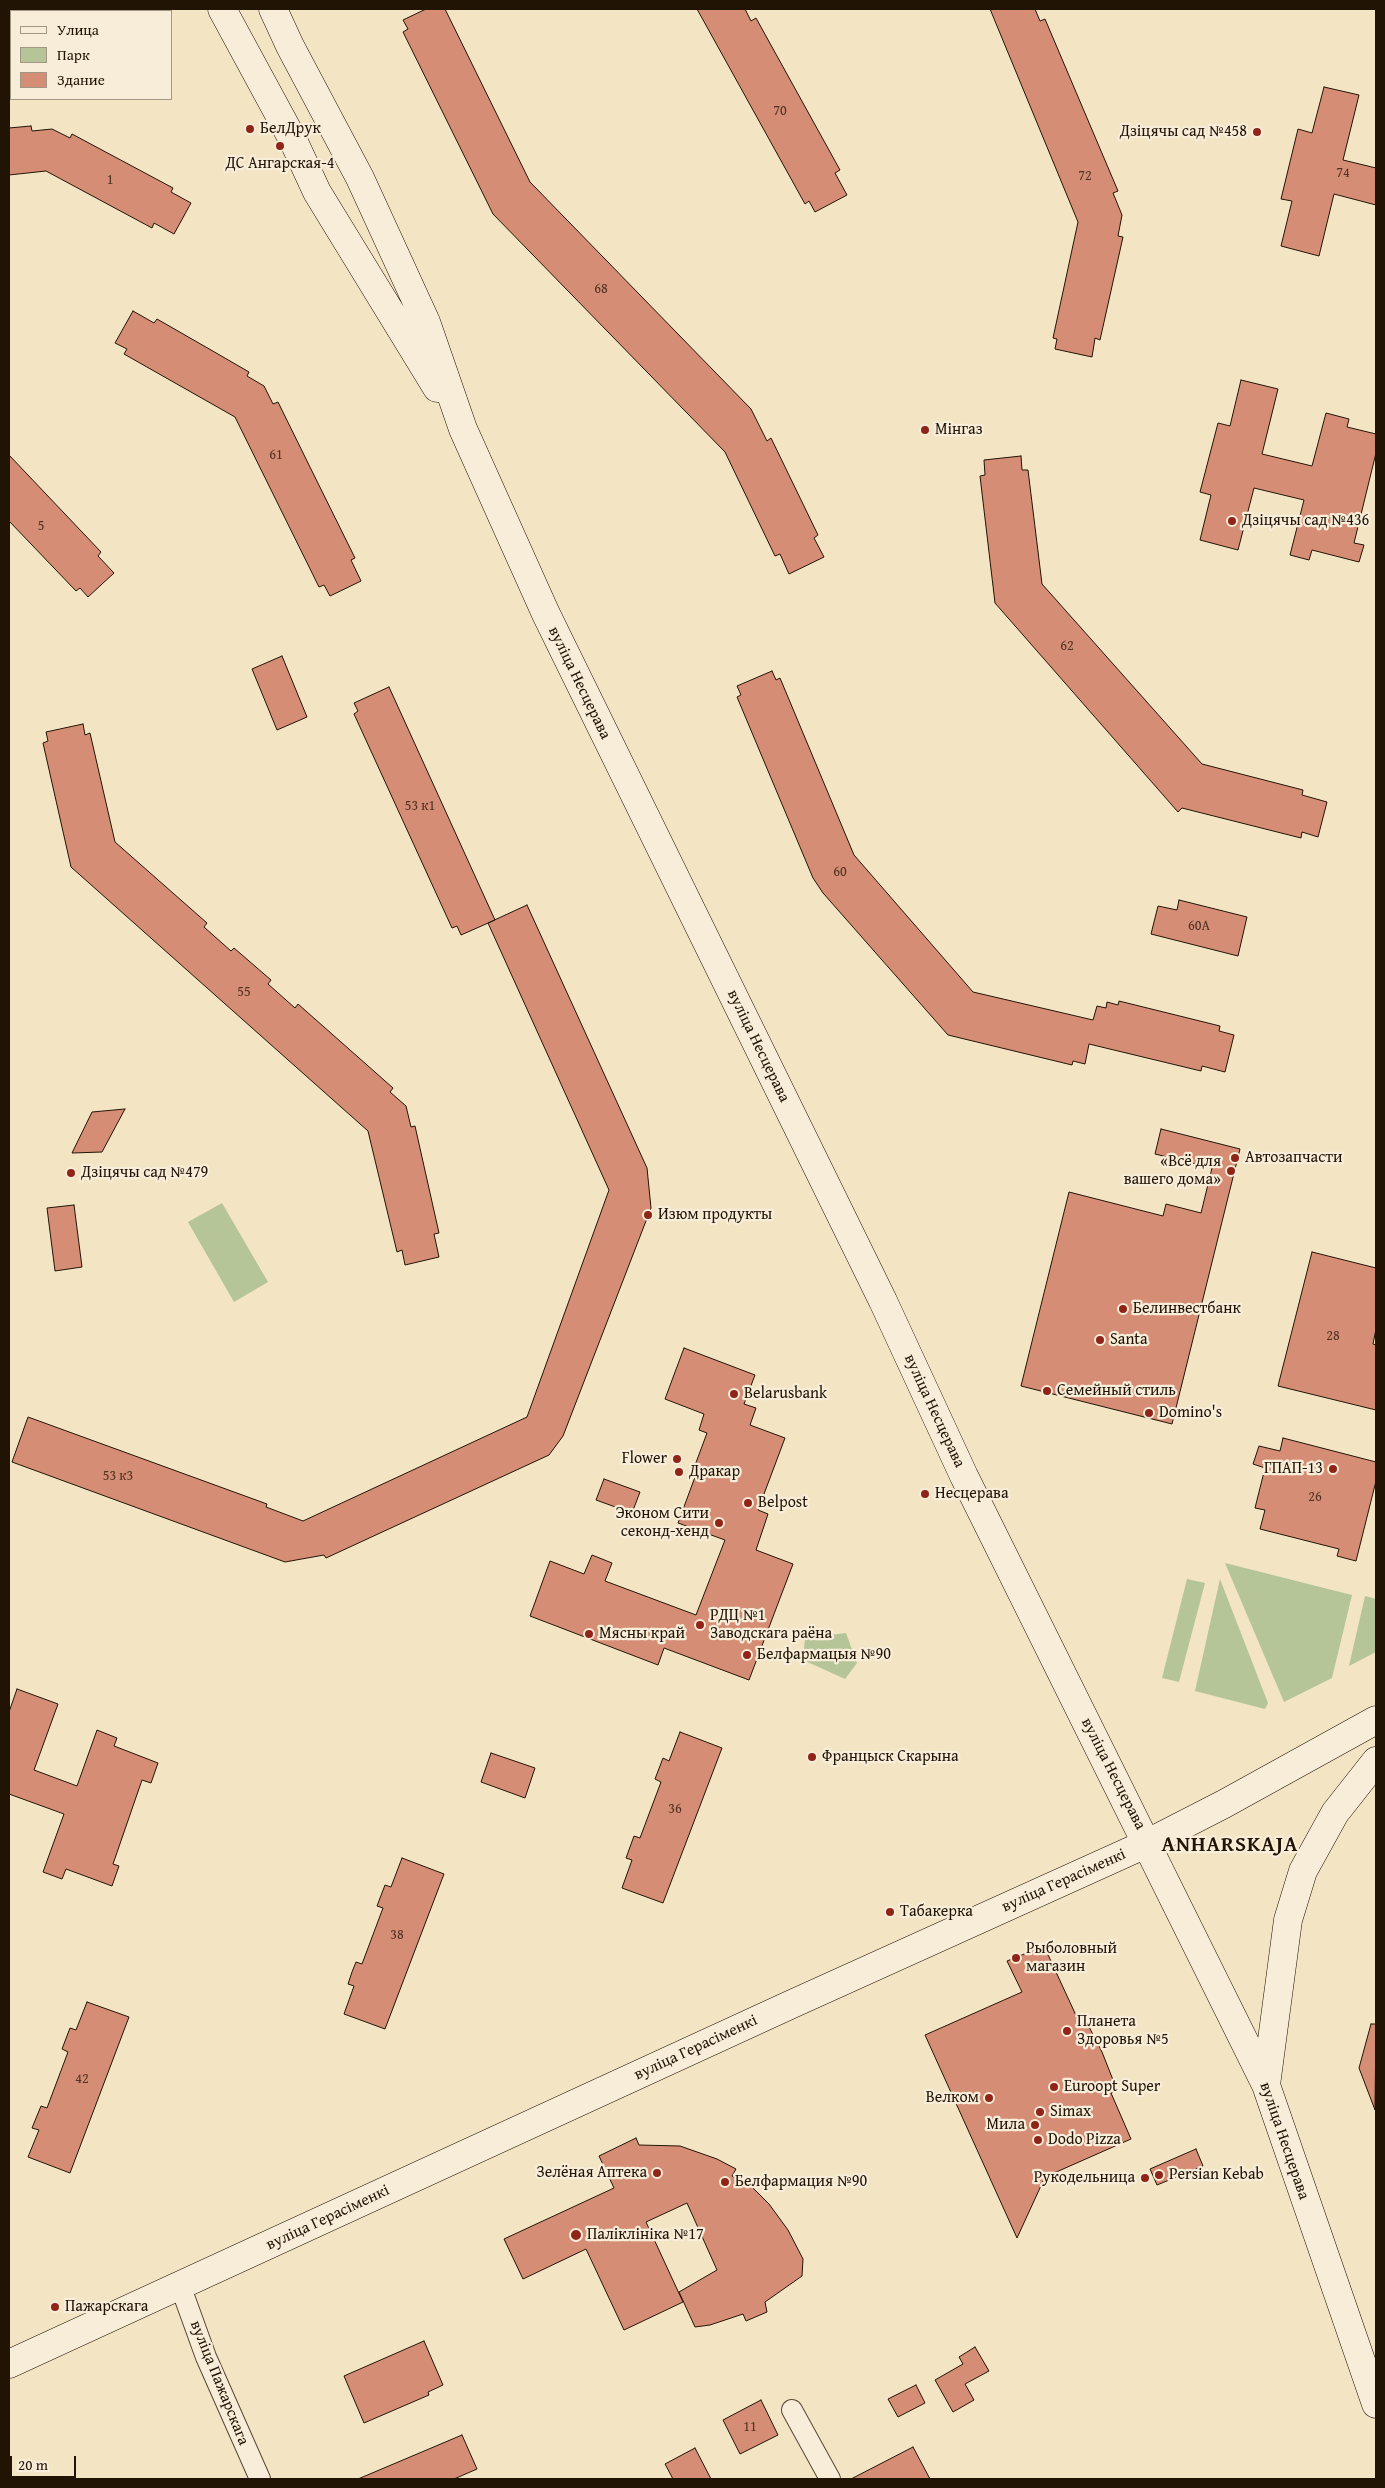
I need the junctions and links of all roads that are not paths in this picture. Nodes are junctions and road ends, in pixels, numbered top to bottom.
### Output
1 (222, 9) edge
2 (273, 9) edge
3 (360, 178) junction
4 (317, 192) junction
5 (463, 430) junction
6 (1376, 1720) edge
7 (1376, 1761) edge
8 (1148, 1843) junction
9 (1266, 2085) junction
10 (180, 2285) junction
11 (9, 2364) edge
12 (1376, 2404) edge
13 (792, 2410) dead end
14 (260, 2479) edge
15 (830, 2479) edge

1 - 4 main road
2 - 3 main road
3 - 4 main road
3 - 5 main road
4 - 5 main road
5 - 8 main road, вуліца Несцерава
6 - 8 main road, вуліца Герасіменкі
7 - 9 main road
8 - 9 main road, вуліца Несцерава
8 - 10 main road, вуліца Герасіменкі
9 - 12 main road, вуліца Несцерава
10 - 11 main road, вуліца Герасіменкі
10 - 14 street, вуліца Пажарскага
13 - 15 street

